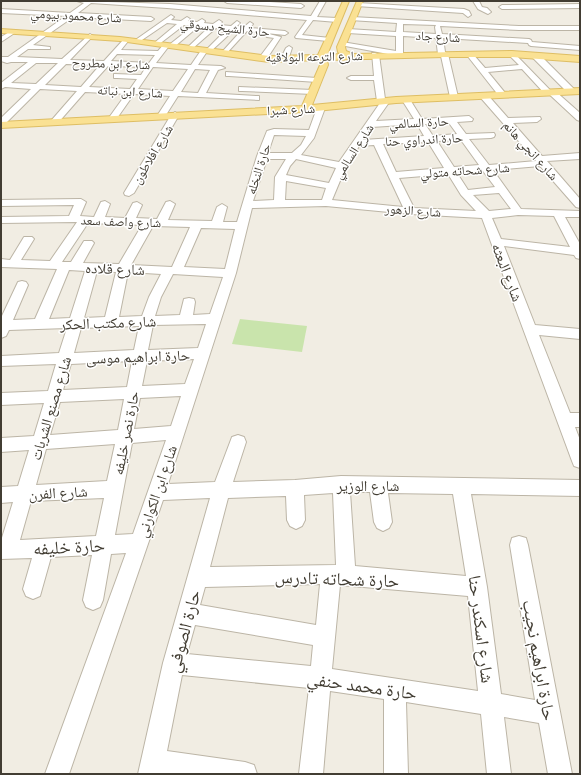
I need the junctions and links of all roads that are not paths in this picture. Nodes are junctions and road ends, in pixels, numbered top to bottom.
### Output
1 (74, 1) edge
2 (90, 1) edge
3 (178, 1) edge
4 (192, 1) edge
5 (210, 1) edge
6 (226, 1) edge
7 (323, 1) edge
8 (436, 1) edge
9 (476, 1) edge
10 (496, 1) edge
11 (556, 1) edge
12 (130, 2) edge
13 (241, 2) edge
14 (257, 2) edge
15 (345, 2) edge
16 (110, 3) junction
17 (152, 3) edge
18 (269, 3) edge
19 (290, 3) edge
20 (302, 3) edge
21 (359, 3) edge
22 (401, 4) edge
23 (16, 5) dead end
24 (170, 6) junction
25 (502, 7) junction
26 (183, 8) junction
27 (579, 8) edge
28 (199, 9) junction
29 (437, 9) junction
30 (163, 11) dead end
31 (214, 11) junction
32 (524, 11) dead end
33 (2, 12) edge
34 (230, 12) junction
35 (247, 13) junction
36 (259, 14) junction
37 (71, 15) junction
38 (157, 15) dead end
39 (461, 15) dead end
40 (92, 16) junction
41 (280, 16) junction
42 (529, 16) dead end
43 (111, 17) junction
44 (134, 18) junction
45 (151, 19) junction
46 (352, 19) junction
47 (86, 20) dead end
48 (311, 20) junction
49 (552, 20) dead end
50 (572, 20) dead end
51 (166, 21) junction
52 (290, 21) junction
53 (400, 21) junction
54 (514, 21) junction
55 (105, 22) dead end
56 (182, 22) junction
57 (336, 22) junction
58 (480, 22) junction
59 (534, 22) dead end
60 (438, 23) junction
61 (198, 24) junction
62 (215, 26) junction
63 (138, 27) dead end
64 (232, 28) junction
65 (539, 28) junction
66 (560, 28) junction
67 (578, 28) edge
68 (246, 29) junction
69 (1, 31) edge
70 (132, 31) dead end
71 (348, 31) junction
72 (13, 32) junction
73 (285, 33) dead end
74 (44, 34) junction
75 (89, 34) junction
76 (400, 34) junction
77 (269, 36) junction
78 (439, 36) junction
79 (571, 36) dead end
80 (329, 37) junction
81 (480, 39) junction
82 (1, 40) edge
83 (123, 40) junction
84 (137, 41) junction
85 (530, 43) junction
86 (156, 44) junction
87 (342, 44) junction
88 (169, 46) junction
89 (26, 47) junction
90 (190, 48) junction
91 (290, 48) dead end
92 (580, 48) edge
93 (206, 50) junction
94 (116, 52) junction
95 (159, 53) junction
96 (224, 53) junction
97 (398, 54) junction
98 (443, 54) junction
99 (470, 54) junction
100 (483, 54) junction
101 (512, 54) junction
102 (258, 55) junction
103 (375, 55) junction
104 (536, 55) junction
105 (350, 56) junction
106 (34, 57) junction
107 (322, 57) junction
108 (1, 58) edge
109 (285, 58) junction
110 (9, 59) junction
111 (580, 59) edge
112 (64, 61) junction
113 (106, 63) junction
114 (1, 65) edge
115 (151, 65) junction
116 (193, 67) junction
117 (524, 67) junction
118 (271, 68) junction
119 (483, 70) junction
120 (229, 74) dead end
121 (118, 76) dead end
122 (143, 77) junction
123 (351, 78) dead end
124 (378, 78) junction
125 (317, 80) junction
126 (2, 86) edge
127 (39, 87) junction
128 (223, 88) dead end
129 (83, 89) junction
130 (260, 90) junction
131 (132, 91) junction
132 (576, 91) edge
133 (312, 92) junction
134 (549, 92) junction
135 (175, 94) junction
136 (502, 94) junction
137 (201, 95) junction
138 (483, 95) junction
139 (454, 96) junction
140 (256, 98) junction
141 (406, 100) junction
142 (384, 101) junction
143 (306, 108) junction
144 (321, 108) junction
145 (249, 112) junction
146 (175, 115) junction
147 (160, 116) junction
148 (580, 118) edge
149 (112, 119) junction
150 (469, 119) dead end
151 (537, 119) dead end
152 (451, 120) junction
153 (506, 121) junction
154 (54, 122) junction
155 (420, 122) junction
156 (1, 124) edge
157 (370, 124) junction
158 (312, 133) junction
159 (491, 135) dead end
160 (463, 136) junction
161 (430, 138) junction
162 (377, 142) junction
163 (358, 143) junction
164 (262, 156) junction
165 (294, 156) junction
166 (580, 156) edge
167 (538, 162) junction
168 (342, 166) junction
169 (486, 168) junction
170 (451, 171) junction
171 (393, 175) junction
172 (281, 179) junction
173 (254, 181) junction
174 (331, 186) junction
175 (502, 190) junction
176 (129, 193) dead end
177 (465, 193) junction
178 (1, 202) edge
179 (279, 203) junction
180 (326, 203) junction
181 (105, 204) dead end
182 (170, 204) dead end
183 (137, 205) dead end
184 (247, 205) junction
185 (580, 205) edge
186 (222, 207) dead end
187 (410, 211) junction
188 (518, 212) junction
189 (558, 213) junction
190 (486, 214) junction
191 (580, 214) edge
192 (79, 219) junction
193 (1, 220) edge
194 (98, 220) junction
195 (129, 221) junction
196 (155, 222) junction
197 (197, 224) junction
198 (216, 225) junction
199 (242, 226) junction
200 (28, 239) dead end
201 (496, 242) junction
202 (88, 243) dead end
203 (579, 253) edge
204 (5, 266) edge
205 (64, 266) junction
206 (92, 267) junction
207 (123, 268) junction
208 (173, 271) junction
209 (230, 273) junction
210 (22, 285) dead end
211 (189, 302) dead end
212 (214, 319) junction
213 (186, 320) junction
214 (147, 321) junction
215 (111, 322) junction
216 (76, 323) junction
217 (40, 324) junction
218 (2, 328) edge
219 (530, 329) junction
220 (580, 334) edge
221 (203, 353) junction
222 (140, 356) junction
223 (65, 359) junction
224 (1, 361) edge
225 (190, 390) junction
226 (133, 393) junction
227 (54, 396) junction
228 (1, 399) edge
229 (564, 420) junction
230 (580, 420) edge
231 (176, 433) junction
232 (125, 436) junction
233 (40, 442) junction
234 (238, 442) dead end
235 (1, 445) edge
236 (580, 462) edge
237 (341, 484) junction
238 (378, 485) junction
239 (461, 486) junction
240 (295, 488) junction
241 (580, 488) edge
242 (114, 489) junction
243 (221, 490) junction
244 (156, 492) junction
245 (24, 494) junction
246 (1, 495) edge
247 (296, 520) dead end
248 (383, 522) dead end
249 (138, 543) junction
250 (103, 545) junction
251 (519, 545) dead end
252 (44, 548) junction
253 (4, 550) edge
254 (338, 575) junction
255 (197, 577) junction
256 (477, 587) junction
257 (33, 589) dead end
258 (93, 600) dead end
259 (187, 613) junction
260 (325, 637) junction
261 (174, 663) junction
262 (320, 678) junction
263 (395, 690) junction
264 (491, 704) junction
265 (549, 713) junction
266 (152, 767) edge
267 (57, 774) edge
268 (245, 774) edge
269 (311, 774) edge
270 (396, 774) edge
271 (499, 774) edge
272 (560, 774) edge

1 - 2 street
2 - 16 street
2 - 37 street
3 - 24 street
4 - 26 street
5 - 28 street
6 - 13 street
6 - 31 street
7 - 48 street
8 - 29 street
9 - 58 street
10 - 25 street
11 - 27 street
12 - 16 street
12 - 17 street
12 - 43 street
13 - 14 street
13 - 34 street
14 - 18 street
14 - 35 street
15 - 21 main road
15 - 57 main road
16 - 40 street
17 - 24 street
17 - 44 street
18 - 19 street
18 - 36 street
19 - 20 street
19 - 41 street
20 - 52 street
21 - 22 street
21 - 46 main road
22 - 29 street
22 - 53 street
23 - 33 street
24 - 26 street
24 - 30 street
25 - 27 street
25 - 54 street
26 - 28 street
26 - 51 street
28 - 31 street
28 - 56 street
29 - 39 street
29 - 60 street
31 - 34 street
31 - 61 street
32 - 42 street
33 - 37 street, شارع محمود بيومي
34 - 35 street
34 - 62 street
35 - 36 street
35 - 64 street
36 - 41 street
36 - 68 street
37 - 40 street, شارع محمود بيومي
37 - 74 street
38 - 45 street
40 - 43 street, شارع محمود بيومي
40 - 47 street
41 - 52 street
41 - 52 street
43 - 44 street, شارع محمود بيومي
43 - 55 street
44 - 45 street, شارع محمود بيومي
45 - 63 street
46 - 53 street
46 - 71 main road
48 - 52 street
48 - 57 street
48 - 80 street
49 - 66 street
50 - 67 street
51 - 56 street, حارة الشيخ دسوقي
51 - 84 street
53 - 60 street
53 - 76 street
54 - 58 street
54 - 65 street
54 - 85 street
56 - 61 street, حارة الشيخ دسوقي
56 - 86 street
57 - 80 main road
58 - 60 street
58 - 81 street
59 - 65 street
60 - 78 street
61 - 62 street, حارة الشيخ دسوقي
61 - 88 street
62 - 64 street, حارة الشيخ دسوقي
62 - 90 street
64 - 68 street, حارة الشيخ دسوقي
64 - 93 street
65 - 66 street
66 - 67 street
67 - 79 street
68 - 77 street, حارة الشيخ دسوقي
68 - 96 street
69 - 72 main road, شارع الترعه البولاقيه
70 - 83 street
71 - 76 street, شارع جاد
71 - 87 main road
72 - 74 main road, شارع الترعه البولاقيه
72 - 82 street
73 - 77 street, حارة الشيخ دسوقي
74 - 75 main road, شارع الترعه البولاقيه
74 - 89 street
75 - 83 main road, شارع الترعه البولاقيه
75 - 112 street
76 - 78 street, شارع جاد
76 - 97 street
77 - 102 street
78 - 81 street, شارع جاد
78 - 98 street
80 - 107 main road
81 - 85 street, شارع جاد
81 - 100 street
83 - 84 main road, شارع الترعه البولاقيه
83 - 94 street
84 - 86 main road, شارع الترعه البولاقيه
85 - 92 street, شارع جاد
85 - 104 street
86 - 88 main road, شارع الترعه البولاقيه
87 - 97 street
87 - 105 main road
88 - 90 main road, شارع الترعه البولاقيه
88 - 95 street
89 - 106 street
89 - 110 street
90 - 93 main road, شارع الترعه البولاقيه
91 - 109 street
93 - 96 main road, شارع الترعه البولاقيه
93 - 116 street
94 - 95 street
94 - 113 street
95 - 115 street
96 - 102 main road, شارع الترعه البولاقيه
97 - 98 main road, شارع الترعه البولاقيه
97 - 103 main road, شارع الترعه البولاقيه
98 - 99 main road, شارع الترعه البولاقيه
98 - 139 street
99 - 100 main road, شارع الترعه البولاقيه
99 - 119 street
100 - 101 main road, شارع الترعه البولاقيه
101 - 104 main road, شارع الترعه البولاقيه
101 - 117 street
102 - 118 main road, شارع الترعه البولاقيه
103 - 105 main road, شارع الترعه البولاقيه
103 - 124 street
104 - 111 main road, شارع الترعه البولاقيه
104 - 132 street
105 - 107 main road, شارع الترعه البولاقيه
106 - 110 street, شارع ابن مطروح
106 - 112 street, شارع ابن مطروح
106 - 126 street
107 - 109 main road, شارع الترعه البولاقيه
107 - 125 main road
108 - 110 street, شارع ابن مطروح
109 - 118 main road, شارع الترعه البولاقيه
110 - 114 street
112 - 113 street, شارع ابن مطروح
112 - 127 street
113 - 115 street, شارع ابن مطروح
113 - 129 street
115 - 116 street, شارع ابن مطروح
115 - 122 street
116 - 135 street
116 - 137 street, شارع ابن مطروح
117 - 119 street
117 - 134 street
118 - 120 street
118 - 125 street
118 - 130 street
119 - 136 street
121 - 122 street
122 - 131 street
123 - 124 street
124 - 142 street
125 - 133 main road
126 - 127 street, شارع ابن نباته
127 - 129 street, شارع ابن نباته
127 - 156 street
128 - 130 street
129 - 131 street, شارع ابن نباته
129 - 154 street
130 - 133 street
130 - 140 street
131 - 135 street, شارع ابن نباته
131 - 149 street
132 - 134 main road, شارع شبرا
133 - 143 main road
134 - 136 main road, شارع شبرا
134 - 148 street
135 - 137 street, شارع ابن نباته
135 - 147 street
136 - 138 main road, شارع شبرا
137 - 140 street, شارع ابن نباته
138 - 139 main road, شارع شبرا
138 - 153 street, شارع انجي هانم
139 - 141 main road, شارع شبرا
140 - 145 street
141 - 142 main road, شارع شبرا
141 - 155 street, شارع البعثه
142 - 144 main road, شارع شبرا
142 - 157 street, شارع السالمي
143 - 144 main road, شارع شبرا
143 - 145 main road, شارع شبرا
144 - 158 street
145 - 146 main road, شارع شبرا
146 - 147 main road, شارع شبرا
146 - 176 street, شارع افلاطون
147 - 149 main road, شارع شبرا
149 - 154 main road, شارع شبرا
150 - 152 street, حارة السالمي
151 - 153 street
152 - 155 street, حارة السالمي
152 - 160 street
153 - 167 street, شارع انجي هانم
154 - 156 main road, شارع شبرا
155 - 157 street, حارة السالمي
155 - 161 street, شارع البعثه
157 - 163 street, شارع السالمي
158 - 164 street, حارة النخله
158 - 165 street
159 - 160 street, حارة اندراوي حنا
160 - 161 street, حارة اندراوي حنا
160 - 169 street
161 - 162 street, حارة اندراوي حنا
161 - 170 street, شارع البعثه
162 - 163 street, حارة اندراوي حنا
162 - 171 street
163 - 168 street, شارع السالمي
164 - 165 street
164 - 173 street, حارة النخله
165 - 168 street
165 - 172 street
166 - 167 street, شارع شحاته متولي
167 - 169 street, شارع شحاته متولي
167 - 185 street, شارع انجي هانم
168 - 174 street, شارع السالمي
169 - 170 street, شارع شحاته متولي
169 - 175 street
170 - 171 street, شارع شحاته متولي
170 - 177 street, شارع البعثه
171 - 187 street
172 - 173 street
172 - 174 street
172 - 179 street
173 - 184 street, حارة النخله
174 - 180 street, شارع السالمي
175 - 177 street
175 - 188 street
177 - 190 street, شارع البعثه
178 - 192 street
179 - 180 street, شارع الزهور
179 - 184 street, شارع الزهور
180 - 187 street, شارع الزهور
181 - 194 street
182 - 196 street
183 - 195 street
184 - 199 street, شارع ابن الكوارني
186 - 198 street
187 - 190 street, شارع الزهور
188 - 189 street, شارع الزهور
188 - 190 street, شارع الزهور
189 - 191 street, شارع الزهور
189 - 203 street
190 - 201 street, شارع البعثه
192 - 193 street, شارع واصف سعد
192 - 194 street, شارع واصف سعد
192 - 205 street
194 - 195 street, شارع واصف سعد
195 - 196 street, شارع واصف سعد
196 - 197 street, شارع واصف سعد
196 - 207 street
197 - 198 street, شارع واصف سعد
197 - 208 street, حارة نصر خليفه
198 - 199 street, شارع واصف سعد
199 - 209 street, شارع ابن الكوارني
200 - 204 street
201 - 203 street
201 - 219 street, شارع البعثه
202 - 205 street
204 - 205 street, شارع قلاده
205 - 206 street, شارع قلاده
205 - 217 street
206 - 207 street, شارع قلاده
206 - 216 street, شارع مصنع الشربات
207 - 208 street, شارع قلاده
207 - 215 street
208 - 209 street, شارع قلاده
208 - 214 street, حارة نصر خليفه
209 - 212 street, شارع ابن الكوارني
210 - 218 street
211 - 213 street
212 - 213 street, شارع مكتب الحكر
212 - 221 street, شارع ابن الكوارني
213 - 214 street, شارع مكتب الحكر
214 - 215 street, شارع مكتب الحكر
214 - 222 street, حارة نصر خليفه
215 - 216 street, شارع مكتب الحكر
216 - 217 street, شارع مكتب الحكر
216 - 223 street, شارع مصنع الشربات
217 - 218 street, شارع مكتب الحكر
219 - 220 street
219 - 229 street, شارع البعثه
221 - 222 street, حارة ابراهيم موسى
221 - 225 street, شارع ابن الكوارني
222 - 223 street, حارة ابراهيم موسى
222 - 226 street, حارة نصر خليفه
223 - 224 street, حارة ابراهيم موسى
223 - 227 street, شارع مصنع الشربات
225 - 226 street
225 - 231 street, شارع ابن الكوارني
226 - 227 street
226 - 232 street, حارة نصر خليفه
227 - 228 street
227 - 233 street, شارع مصنع الشربات
229 - 230 street
229 - 236 street, شارع البعثه
231 - 232 street
231 - 244 street, شارع ابن الكوارني
232 - 233 street
232 - 242 street, حارة نصر خليفه
233 - 235 street
233 - 245 street, شارع مصنع الشربات
234 - 243 street, حارة الصوفي
237 - 238 street, شارع الوزير
237 - 240 street, شارع الوزير
237 - 254 street
238 - 239 street, شارع الوزير
238 - 248 street
239 - 241 street, شارع الوزير
239 - 256 street, شارع اسكندر حنا
240 - 243 street, شارع الوزير
240 - 247 street
242 - 245 street, شارع الفرن
242 - 250 street, حارة نصر خليفه
243 - 244 street, شارع الوزير
243 - 255 street, حارة الصوفي
244 - 249 street, شارع ابن الكوارني
245 - 246 street, شارع الفرن
245 - 253 street, شارع مصنع الشربات
249 - 250 street, حارة خليفه
249 - 267 street, شارع ابن الكوارني
250 - 252 street, حارة خليفه
250 - 258 street, حارة نصر خليفه
251 - 265 street, حارة ابراهيم نجيب
252 - 253 street, حارة خليفه
252 - 257 street
254 - 255 street, حارة شحاته تادرس
254 - 256 street, حارة شحاته تادرس
254 - 260 street
255 - 259 street, حارة الصوفي
256 - 264 street, شارع اسكندر حنا
259 - 260 street
259 - 261 street, حارة الصوفي
260 - 262 street
261 - 262 street, حارة محمد حنفي
261 - 266 street, حارة الصوفي
262 - 263 street, حارة محمد حنفي
262 - 269 street
263 - 264 street, حارة محمد حنفي
263 - 270 street
264 - 265 street, حارة محمد حنفي
264 - 271 street, شارع اسكندر حنا
265 - 272 street, حارة ابراهيم نجيب
266 - 268 street

